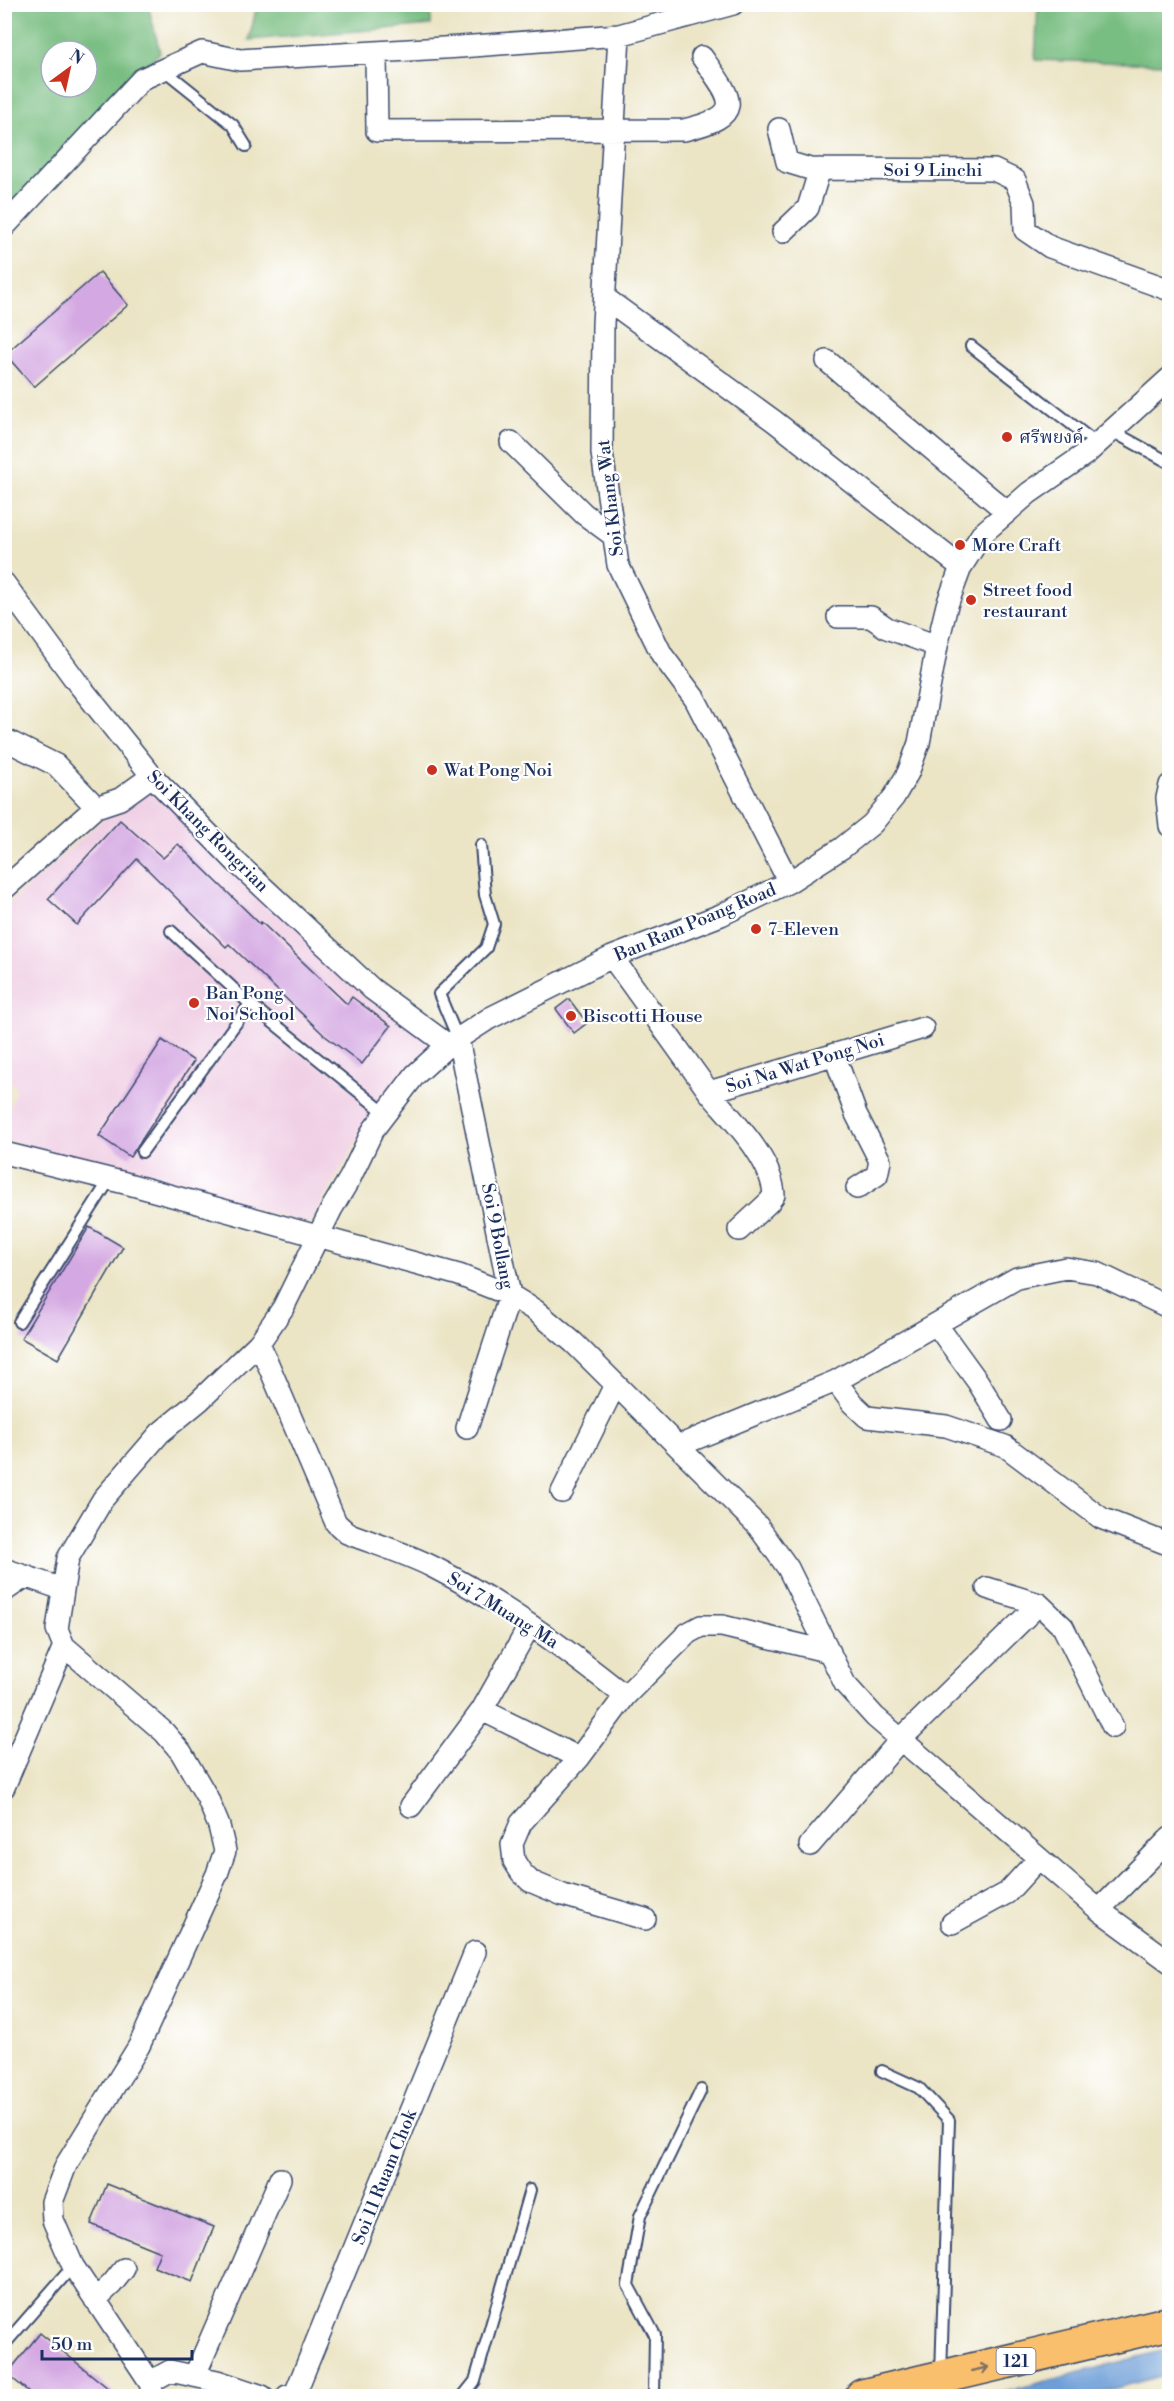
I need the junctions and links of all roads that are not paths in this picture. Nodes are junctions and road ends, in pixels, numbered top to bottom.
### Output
1 (733, 4) edge
2 (619, 35) junction
3 (376, 52) junction
4 (702, 57) dead end
5 (163, 69) junction
6 (779, 129) dead end
7 (614, 130) junction
8 (246, 146) dead end
9 (820, 169) junction
10 (4, 227) edge
11 (783, 232) dead end
12 (1170, 290) edge
13 (605, 298) junction
14 (971, 346) dead end
15 (827, 361) dead end
16 (1170, 378) edge
17 (1104, 438) junction
18 (511, 442) dead end
19 (1170, 464) edge
20 (1007, 512) junction
21 (614, 536) junction
22 (961, 567) junction
23 (4, 583) edge
24 (838, 617) dead end
25 (937, 646) junction
26 (4, 739) edge
27 (152, 776) junction
28 (1170, 785) edge
29 (96, 807) junction
30 (1170, 826) edge
31 (481, 845) dead end
32 (789, 882) junction
33 (4, 889) edge
34 (171, 931) dead end
35 (612, 957) junction
36 (250, 1004) junction
37 (923, 1028) dead end
38 (453, 1042) junction
39 (834, 1054) junction
40 (709, 1092) junction
41 (385, 1113) junction
42 (142, 1152) dead end
43 (4, 1153) edge
44 (111, 1179) junction
45 (858, 1188) dead end
46 (739, 1230) dead end
47 (318, 1238) junction
48 (510, 1295) junction
49 (1170, 1308) edge
50 (19, 1322) dead end
51 (936, 1324) junction
52 (259, 1343) junction
53 (836, 1381) junction
54 (615, 1385) junction
55 (1002, 1420) dead end
56 (467, 1428) dead end
57 (678, 1446) junction
58 (562, 1492) dead end
59 (1170, 1545) edge
60 (4, 1569) edge
61 (26, 1576) junction
62 (987, 1588) dead end
63 (62, 1589) junction
64 (4, 1591) edge
65 (1039, 1604) junction
66 (530, 1625) junction
67 (64, 1646) junction
68 (830, 1652) junction
69 (624, 1696) junction
70 (482, 1710) junction
71 (1113, 1727) dead end
72 (901, 1739) junction
73 (579, 1758) junction
74 (4, 1787) edge
75 (411, 1806) dead end
76 (1170, 1838) edge
77 (810, 1845) dead end
78 (1039, 1858) junction
79 (1098, 1910) junction
80 (645, 1919) dead end
81 (952, 1923) dead end
82 (475, 1952) dead end
83 (1170, 1962) edge
84 (882, 2072) dead end
85 (701, 2090) dead end
86 (280, 2179) dead end
87 (530, 2190) dead end
88 (73, 2266) junction
89 (124, 2269) dead end
90 (95, 2300) junction
91 (1170, 2324) edge
92 (4, 2345) edge
93 (195, 2375) junction
94 (940, 2378) junction
95 (152, 2389) edge
96 (262, 2397) edge
97 (287, 2397) edge
98 (463, 2397) edge
99 (654, 2397) edge
100 (862, 2397) edge

1 - 2 street
2 - 3 street
2 - 7 street, Soi Khang Wat
3 - 5 street
3 - 7 street
4 - 7 street
5 - 8 lane
5 - 10 street
6 - 9 street, Soi 9 Linchi
7 - 13 street, Soi Khang Wat
9 - 11 street
9 - 12 street, Soi 9 Linchi
13 - 21 street, Soi Khang Wat
13 - 22 street
14 - 17 lane
15 - 20 street
16 - 17 street, Ban Ram Poang Road
17 - 19 lane
17 - 20 street, Ban Ram Poang Road
18 - 21 street
20 - 22 street, Ban Ram Poang Road
21 - 32 street, Soi Khang Wat
22 - 25 street, Ban Ram Poang Road
23 - 27 street, Soi Khang Rongrian
24 - 25 street
25 - 32 street, Ban Ram Poang Road
26 - 29 street
27 - 29 street
27 - 38 street, Soi Khang Rongrian
28 - 30 street
29 - 33 street
31 - 38 lane
32 - 35 street, Ban Ram Poang Road
34 - 36 lane
35 - 38 street, Ban Ram Poang Road
35 - 40 street, Soi Na Wat Pong Noi
36 - 41 lane
36 - 42 lane
37 - 39 street, Soi Na Wat Pong Noi
38 - 41 street, Ban Ram Poang Road
38 - 48 street, Soi 9 Bollang
39 - 40 street, Soi Na Wat Pong Noi
39 - 45 street
40 - 46 street
41 - 47 street, Ban Ram Poang Road
43 - 44 street
44 - 47 street
44 - 50 lane
47 - 48 street
47 - 52 street, Ban Ram Poang Road
48 - 54 street
48 - 56 street, Soi 9 Bollang
49 - 51 street
51 - 53 street
51 - 55 street
52 - 63 street, Ban Ram Poang Road
52 - 66 street, Soi 7 Muang Ma
53 - 57 street
53 - 59 street
54 - 57 street
54 - 58 street
57 - 68 street
60 - 61 street
61 - 63 street
61 - 64 street
62 - 65 street
63 - 67 street, Ban Ram Poang Road
65 - 71 street
65 - 72 street
66 - 69 street, Soi 7 Muang Ma
66 - 70 street
67 - 74 street
67 - 88 street
68 - 69 street
68 - 72 street
69 - 73 street
70 - 73 street
70 - 75 street
72 - 77 street
72 - 78 street
73 - 80 street
76 - 79 street
78 - 79 street
78 - 81 street
79 - 83 street
82 - 97 street, Soi 11 Ruam Chok
84 - 94 lane
85 - 99 lane
86 - 93 street
87 - 98 lane
88 - 90 street
88 - 92 lane
89 - 90 street
90 - 95 street
94 -> 91 main road, 121
93 - 95 street
93 - 96 street
94 - 100 main road, 121

